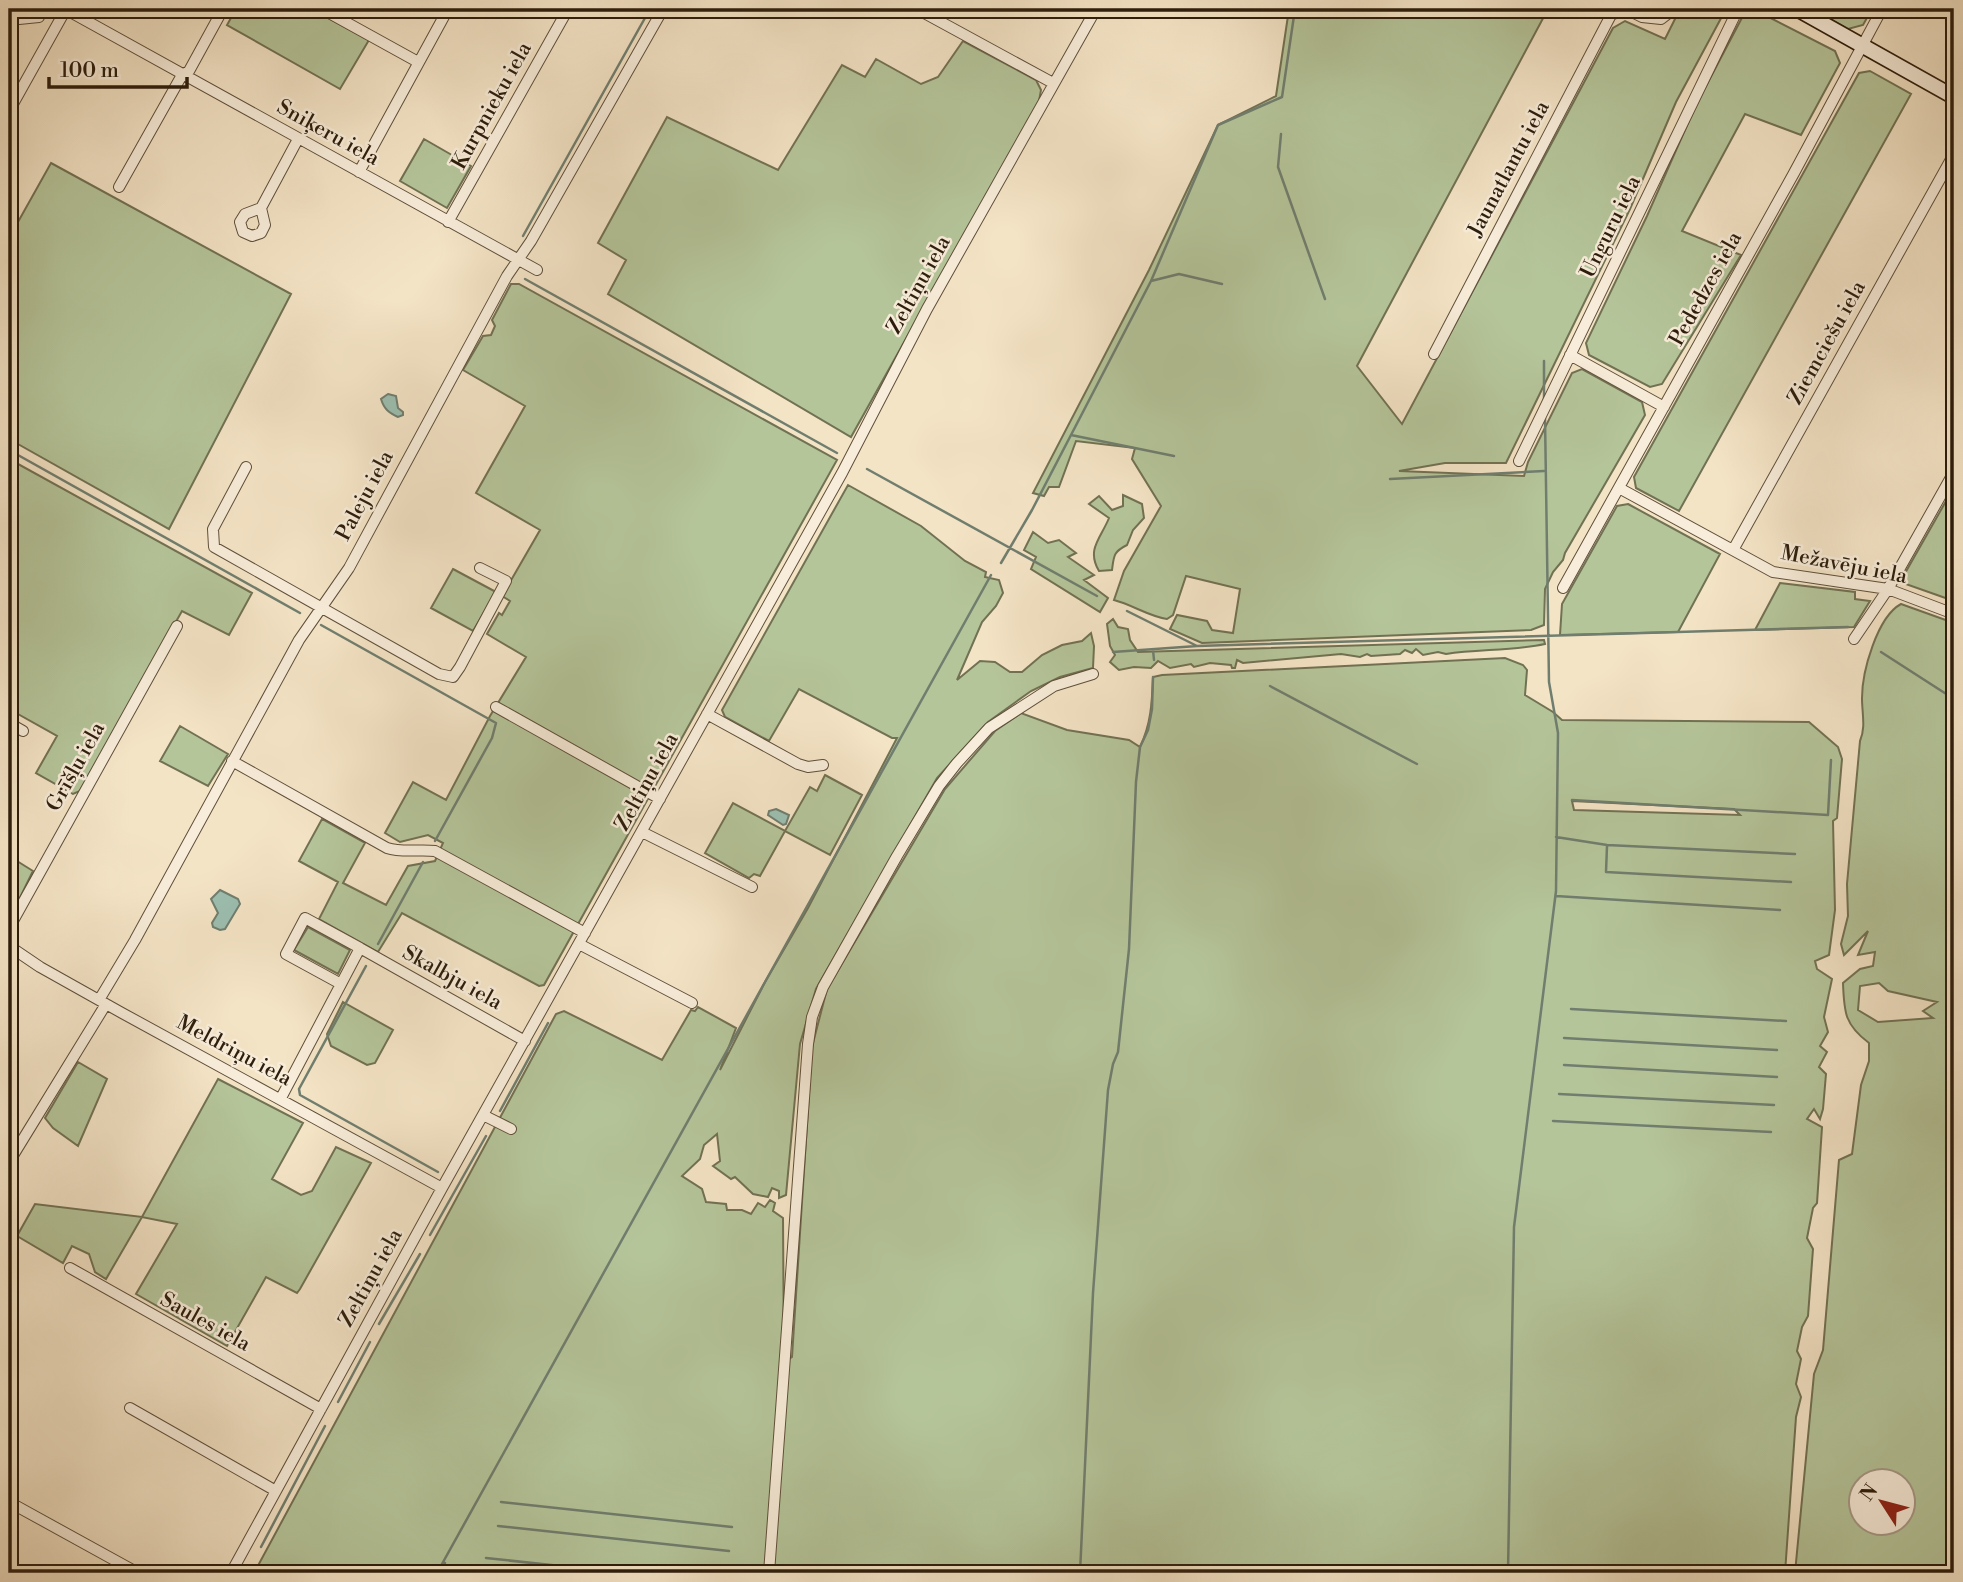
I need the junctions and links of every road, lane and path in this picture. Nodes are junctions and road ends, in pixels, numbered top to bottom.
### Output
1 (65, 9) edge
2 (223, 9) edge
3 (322, 9) edge
4 (448, 9) edge
5 (568, 9) edge
6 (663, 9) edge
7 (917, 9) edge
8 (1096, 9) edge
9 (1625, 9) edge
10 (1674, 9) edge
11 (1738, 9) edge
12 (1797, 9) edge
13 (1882, 9) edge
14 (39, 17) dead end
15 (9, 20) edge
16 (1862, 45) junction
17 (418, 62) junction
18 (182, 75) junction
19 (1054, 83) junction
20 (1954, 97) edge
21 (9, 111) edge
22 (298, 139) junction
23 (1954, 154) edge
24 (359, 172) junction
25 (119, 187) dead end
26 (261, 208) dead end
27 (448, 222) junction
28 (518, 260) junction
29 (537, 270) dead end
30 (1434, 354) dead end
31 (1570, 355) junction
32 (1664, 407) junction
33 (1519, 461) dead end
34 (246, 467) dead end
35 (1954, 472) edge
36 (1619, 488) junction
37 (1733, 550) junction
38 (480, 568) dead end
39 (1563, 588) dead end
40 (1888, 589) junction
41 (322, 609) junction
42 (1954, 614) edge
43 (177, 626) dead end
44 (1854, 639) dead end
45 (1093, 674) dead end
46 (496, 707) dead end
47 (707, 714) junction
48 (9, 723) edge
49 (23, 731) dead end
50 (232, 761) junction
51 (824, 765) dead end
52 (660, 799) junction
53 (642, 832) junction
54 (752, 887) dead end
55 (9, 928) edge
56 (585, 933) junction
57 (579, 944) junction
58 (9, 946) edge
59 (360, 948) junction
60 (341, 984) junction
61 (103, 1002) junction
62 (692, 1003) dead end
63 (525, 1041) junction
64 (281, 1098) junction
65 (483, 1115) junction
66 (511, 1129) dead end
67 (9, 1162) edge
68 (442, 1188) junction
69 (69, 1268) dead end
70 (130, 1408) dead end
71 (321, 1409) junction
72 (276, 1492) junction
73 (9, 1502) edge
74 (138, 1573) edge
75 (231, 1573) edge
76 (769, 1573) edge

1 - 18 street, Sniķeru iela
1 - 21 street
2 - 18 street
3 - 17 street
4 - 17 street
5 - 27 street, Kurpnieku iela
6 - 28 street, Paleju iela
7 - 19 street
8 - 19 street, Zeltiņu iela
9 - 10 street, Jaunatlantu iela
9 - 30 street, Jaunatlantu iela
11 - 31 street, Unguru iela
12 - 16 street
13 - 16 street, Pededzes iela
14 - 15 street
16 - 20 street
16 - 32 street, Pededzes iela
17 - 24 street
18 - 22 street, Sniķeru iela
18 - 25 street
19 - 47 street, Zeltiņu iela
22 - 24 street, Sniķeru iela
22 - 26 street
23 - 37 street, Ziemciešu iela
24 - 27 street, Sniķeru iela
27 - 28 street, Sniķeru iela
28 - 29 street, Sniķeru iela
28 - 41 street, Paleju iela
31 - 32 street
31 - 33 street, Unguru iela
32 - 36 street, Pededzes iela
34 - 41 street
35 - 40 street
36 - 37 street, Mežavēju iela
36 - 39 street, Pededzes iela
37 - 40 street, Mežavēju iela
38 - 41 street
40 - 42 street, Mežavēju iela
40 - 44 street
41 - 50 street, Paleju iela
43 - 55 street, Grīšļu iela
45 - 76 street
46 - 52 street
47 - 51 street
47 - 52 street, Zeltiņu iela
48 - 49 street
50 - 56 street
50 - 61 street, Paleju iela
52 - 53 street, Zeltiņu iela
53 - 54 street
53 - 56 street, Zeltiņu iela
56 - 57 street, Zeltiņu iela
57 - 62 street
57 - 63 street, Zeltiņu iela
58 - 61 street, Meldriņu iela
59 - 60 street
59 - 60 street, Skalbju iela
59 - 63 street, Skalbju iela
60 - 64 street
61 - 64 street, Meldriņu iela
61 - 67 street, Paleju iela
63 - 65 street, Zeltiņu iela
64 - 68 street, Meldriņu iela
65 - 66 street
65 - 68 street, Zeltiņu iela
68 - 71 street, Zeltiņu iela
69 - 71 street, Saules iela
70 - 72 street
71 - 72 street, Zeltiņu iela
72 - 75 street, Zeltiņu iela
73 - 74 street

